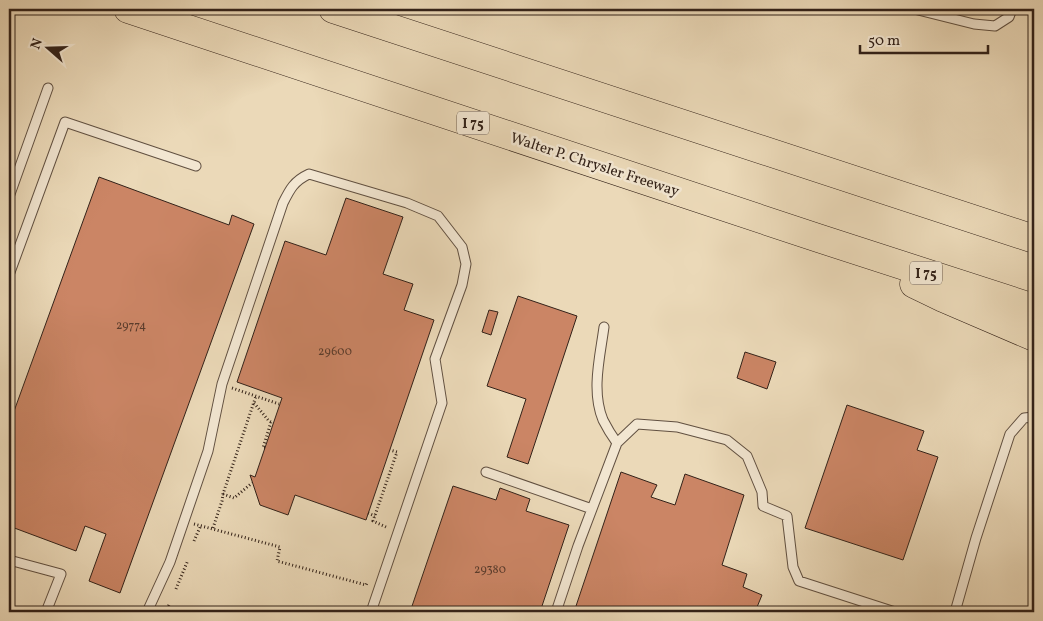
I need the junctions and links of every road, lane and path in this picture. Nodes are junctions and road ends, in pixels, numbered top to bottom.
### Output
1 (128, 9) edge
2 (333, 9) edge
3 (914, 9) edge
4 (1012, 9) edge
5 (48, 88) dead end
6 (196, 166) dead end
7 (9, 197) edge
8 (818, 238) junction
9 (1034, 239) edge
10 (9, 275) edge
11 (1034, 308) edge
12 (604, 327) dead end
13 (1034, 337) edge
14 (232, 388) dead end
15 (256, 396) junction
16 (254, 402) junction
17 (279, 404) dead end
18 (1034, 417) edge
19 (617, 443) junction
20 (265, 448) dead end
21 (390, 450) dead end
22 (486, 472) dead end
23 (252, 483) dead end
24 (223, 494) junction
25 (592, 509) junction
26 (368, 513) dead end
27 (374, 516) junction
28 (194, 524) dead end
29 (201, 525) junction
30 (213, 528) junction
31 (383, 535) dead end
32 (194, 541) dead end
33 (9, 560) edge
34 (188, 560) dead end
35 (369, 577) dead end
36 (176, 589) dead end
37 (169, 605) dead end
38 (46, 612) edge
39 (147, 612) edge
40 (165, 612) edge
41 (371, 612) edge
42 (556, 612) edge
43 (895, 612) edge
44 (955, 612) edge

1 - 8 highway, Walter P. Chrysler Freeway / I 75
2 - 9 highway
3 - 4 lane
5 - 7 lane
6 - 10 lane
8 - 11 highway, Walter P. Chrysler Freeway / I 75
8 - 13 highway
12 - 19 lane
14 - 15 path
15 - 16 path
15 - 17 path
16 - 20 path
16 - 24 path
18 - 44 lane
19 - 25 lane
19 - 43 lane
21 - 27 path
22 - 25 lane
23 - 24 path
24 - 30 path
25 - 42 lane
26 - 27 path
27 - 31 path
28 - 29 path
29 - 30 path
29 - 32 path
30 - 35 path
33 - 38 lane
34 - 36 path
37 - 40 path
39 - 41 lane

